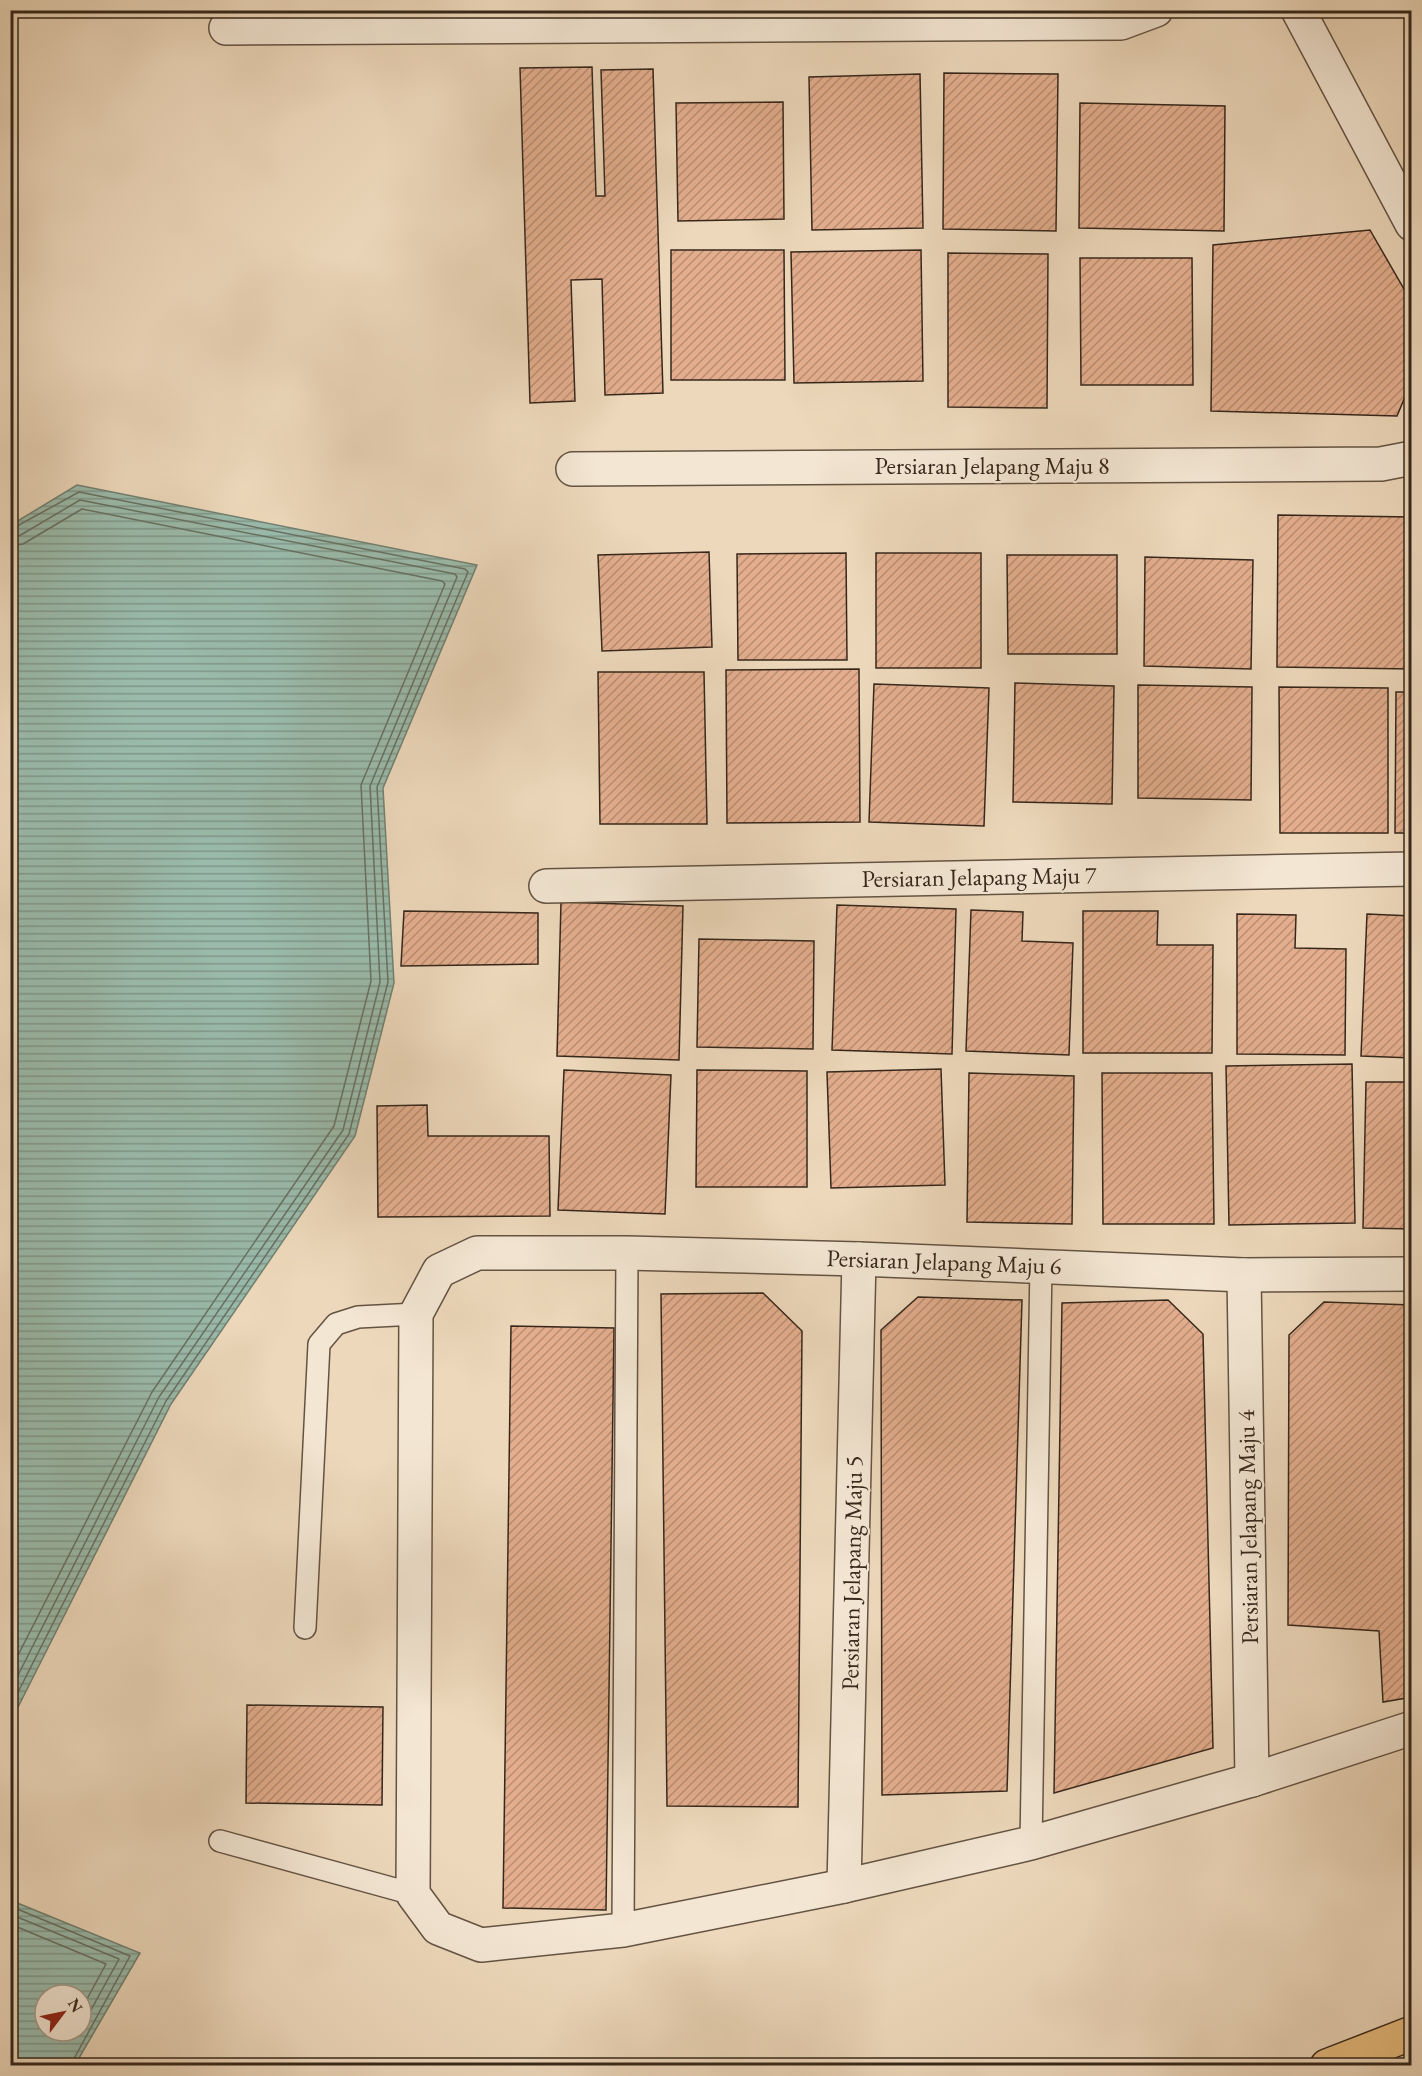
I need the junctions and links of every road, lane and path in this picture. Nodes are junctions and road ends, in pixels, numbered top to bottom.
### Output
1 (1156, 10) edge
2 (1298, 10) edge
3 (226, 28) dead end
4 (1412, 224) edge
5 (1412, 458) edge
6 (573, 469) dead end
7 (1412, 868) edge
8 (546, 886) dead end
9 (627, 1253) junction
10 (859, 1259) junction
11 (1041, 1265) junction
12 (1412, 1274) edge
13 (1244, 1275) junction
14 (416, 1314) junction
15 (305, 1628) dead end
16 (1412, 1728) edge
17 (1252, 1780) junction
18 (220, 1841) dead end
19 (1031, 1843) junction
20 (844, 1886) junction
21 (413, 1894) junction
22 (623, 1930) junction
23 (1412, 2033) edge
24 (1327, 2066) edge

1 - 3 street
2 - 4 street
5 - 6 street, Persiaran Jelapang Maju 8
7 - 8 street, Persiaran Jelapang Maju 7
9 - 10 street, Persiaran Jelapang Maju 6
9 - 14 street, Persiaran Jelapang Maju 6
9 - 22 lane
10 - 11 street, Persiaran Jelapang Maju 6
10 - 20 street, Persiaran Jelapang Maju 5
11 - 13 street, Persiaran Jelapang Maju 6
11 - 19 lane
12 - 13 street, Persiaran Jelapang Maju 6
13 - 17 street, Persiaran Jelapang Maju 4
14 - 15 lane
14 - 21 street
16 - 17 street
17 - 19 street
18 - 21 lane
19 - 20 street
20 - 22 street
21 - 22 street
23 - 24 highway

